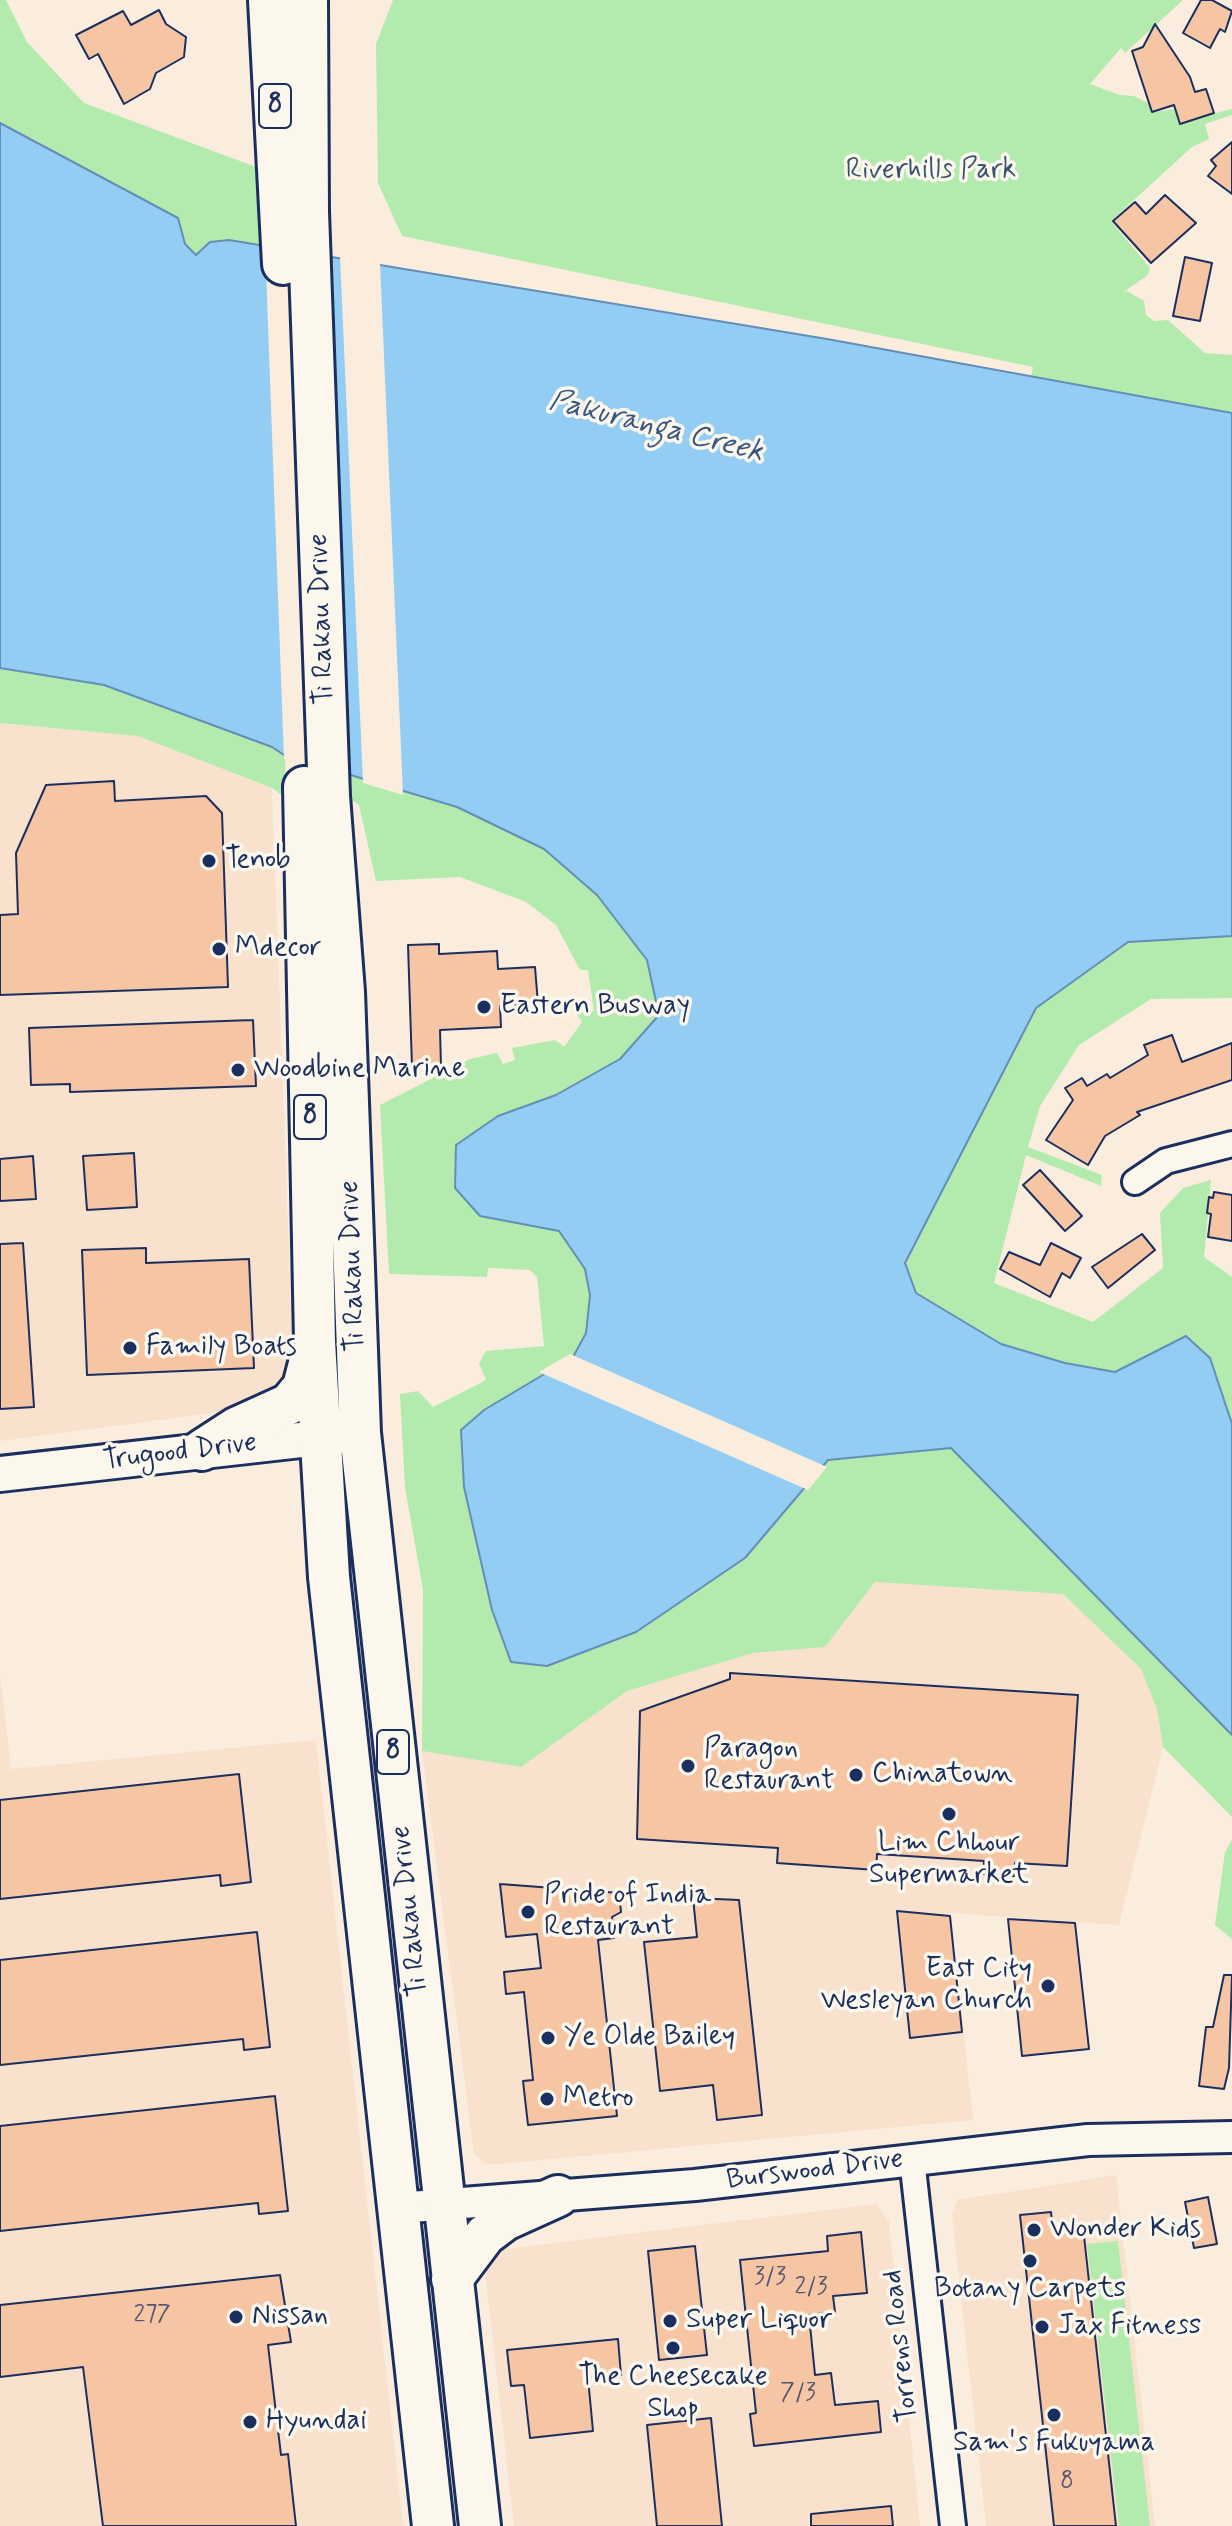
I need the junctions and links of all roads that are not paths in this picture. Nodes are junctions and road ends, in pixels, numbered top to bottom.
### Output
1 (269, 0) edge
2 (307, 0) edge
3 (294, 212) junction
4 (317, 797) junction
5 (1232, 1144) edge
6 (1135, 1182) dead end
7 (315, 1342) junction
8 (360, 1433) junction
9 (319, 1438) junction
10 (202, 1450) junction
11 (0, 1474) edge
12 (1232, 2137) edge
13 (912, 2159) junction
14 (558, 2196) junction
15 (443, 2204) junction
16 (398, 2208) junction
17 (452, 2279) junction
18 (433, 2526) edge
19 (480, 2526) edge
20 (953, 2526) edge

1 - 3 main road, Ti Rakau Drive / 8
2 - 3 main road, Ti Rakau Drive / 8
3 - 4 main road, Ti Rakau Drive / 8
4 - 7 main road, Ti Rakau Drive / 8
4 - 8 main road, Ti Rakau Drive / 8
5 - 6 street
7 - 9 main road, Ti Rakau Drive / 8
7 - 10 main road
8 - 9 main road, Trugood Drive
8 - 15 main road, Ti Rakau Drive / 8
9 - 10 main road, Trugood Drive
9 - 16 main road, Ti Rakau Drive / 8
10 - 11 main road, Trugood Drive
12 - 13 street, Burswood Drive
13 - 14 street, Burswood Drive
13 - 20 street, Torrens Road
14 - 15 street, Burswood Drive
14 - 17 main road
15 - 16 street, Burswood Drive
15 - 17 main road, Ti Rakau Drive / 8
16 - 18 main road, Ti Rakau Drive / 8
17 - 19 main road, Ti Rakau Drive / 8

